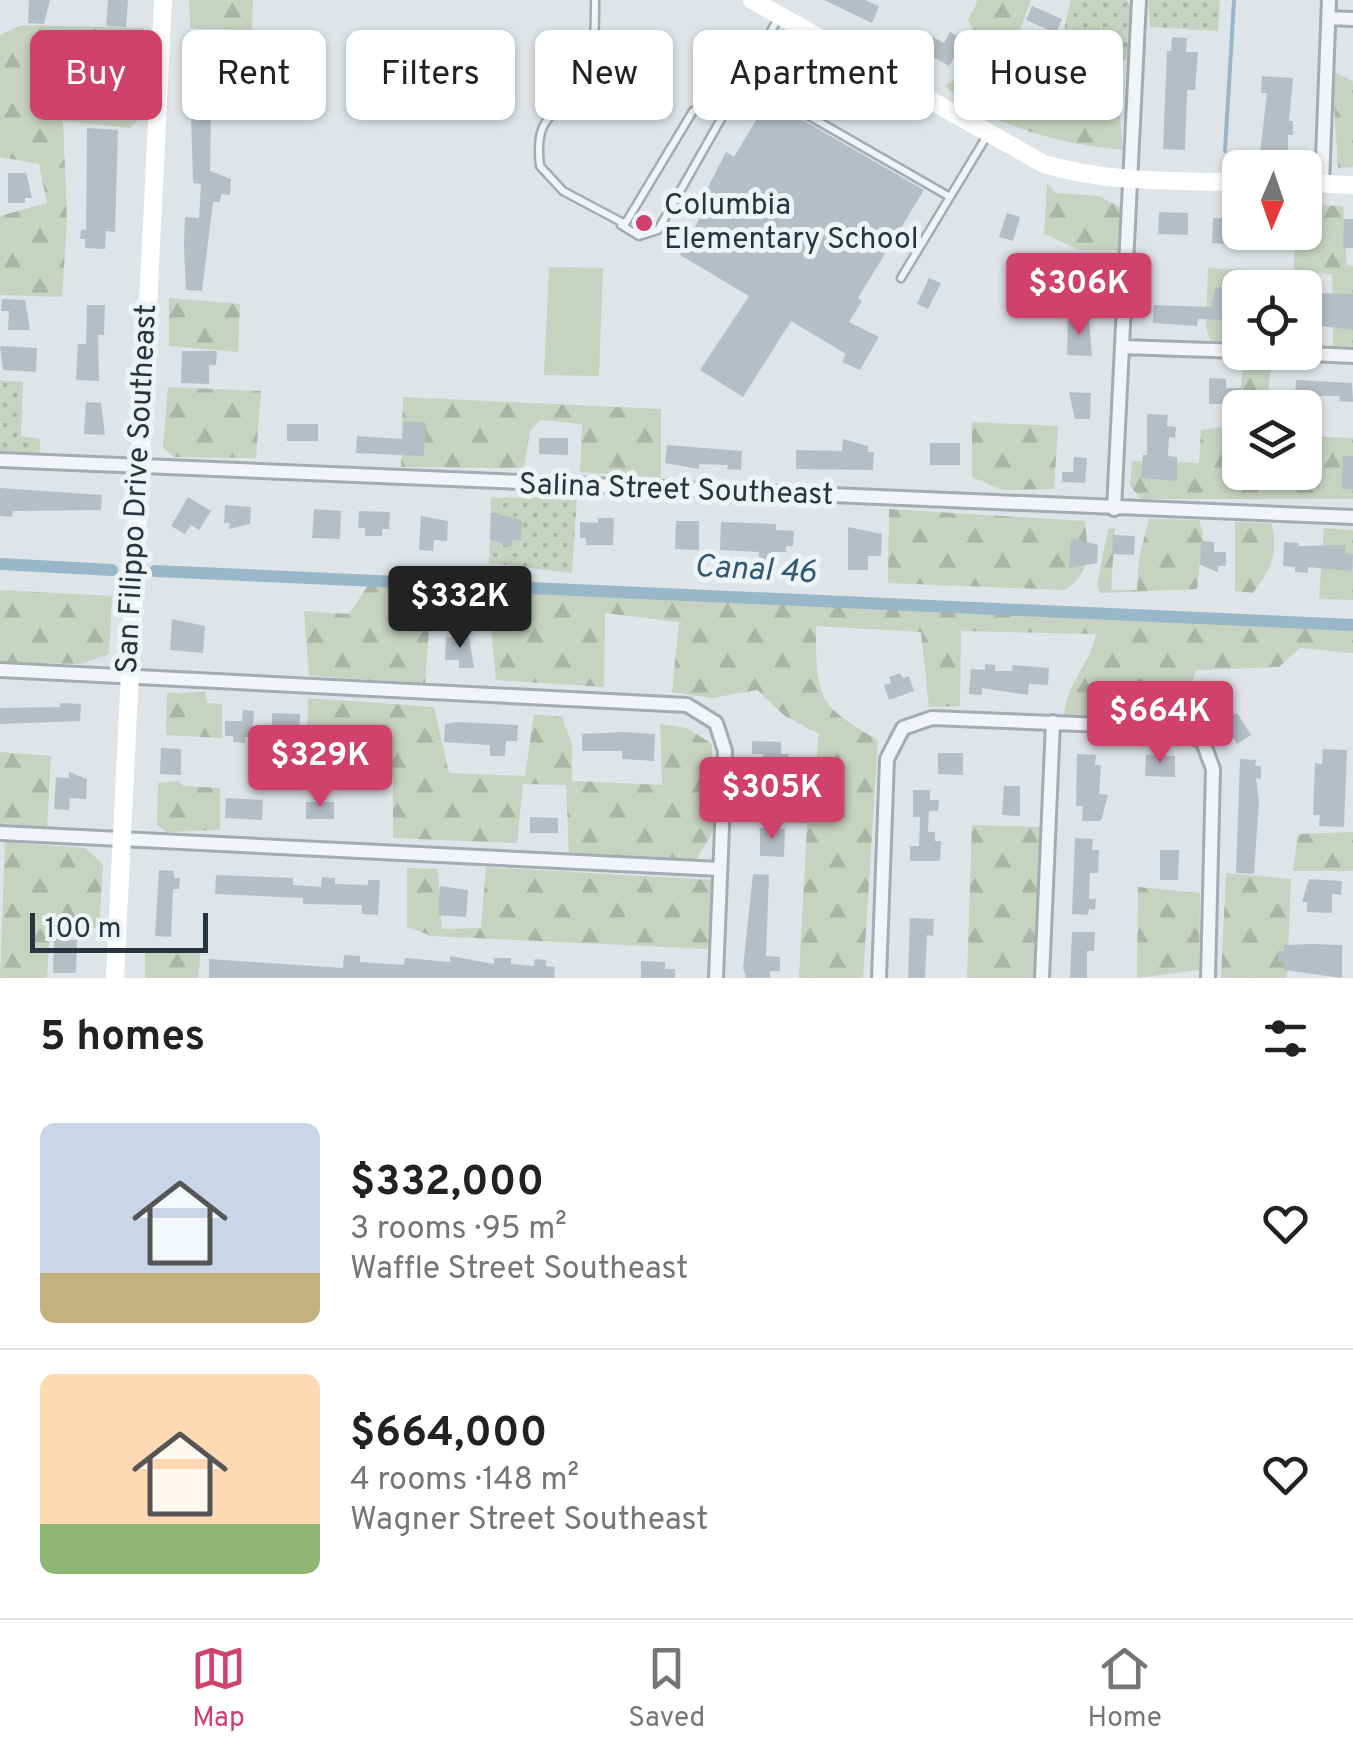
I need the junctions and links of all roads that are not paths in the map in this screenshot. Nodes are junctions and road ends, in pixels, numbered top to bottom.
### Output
1 (163, 0) edge
2 (595, 0) edge
3 (752, 0) edge
4 (1139, 0) edge
5 (1329, 0) edge
6 (780, 16) junction
7 (1328, 18) junction
8 (1353, 19) edge
9 (772, 30) edge
10 (805, 30) edge
11 (934, 102) edge
12 (693, 111) edge
13 (720, 120) edge
14 (816, 120) edge
15 (988, 132) junction
16 (1316, 150) edge
17 (1128, 180) junction
18 (1222, 182) edge
19 (1322, 184) edge
20 (1353, 185) edge
21 (950, 197) junction
22 (618, 223) junction
23 (901, 278) dead end
24 (1122, 347) junction
25 (1222, 351) edge
26 (1322, 355) edge
27 (1353, 356) edge
28 (0, 460) edge
29 (138, 468) junction
30 (1114, 509) junction
31 (1353, 518) edge
32 (0, 670) edge
33 (128, 678) junction
34 (1052, 722) junction
35 (0, 833) edge
36 (122, 840) junction
37 (720, 868) junction
38 (115, 978) edge
39 (716, 978) edge
40 (878, 978) edge
41 (1042, 978) edge
42 (1208, 978) edge

1 - 29 street, San Filippo Drive Southeast
2 - 22 lane
3 - 6 street
4 - 17 street
5 - 7 street
6 - 9 lane
6 - 10 street
7 - 8 street
7 - 16 street
11 - 15 street
12 - 22 lane
13 - 22 lane
14 - 21 lane
15 - 17 street
15 - 21 lane
17 - 18 street
17 - 24 street
19 - 20 street
21 - 23 lane
24 - 25 street
24 - 30 street
26 - 27 street
28 - 29 street, Salina Street Southeast
29 - 30 street, Salina Street Southeast
29 - 33 street, San Filippo Drive Southeast
30 - 31 street, Salina Street Southeast
32 - 33 street
33 - 36 street, San Filippo Drive Southeast
33 - 37 street
34 - 40 street
34 - 41 street
34 - 42 street
35 - 36 street
36 - 37 street
36 - 38 street, San Filippo Drive Southeast
37 - 39 street

